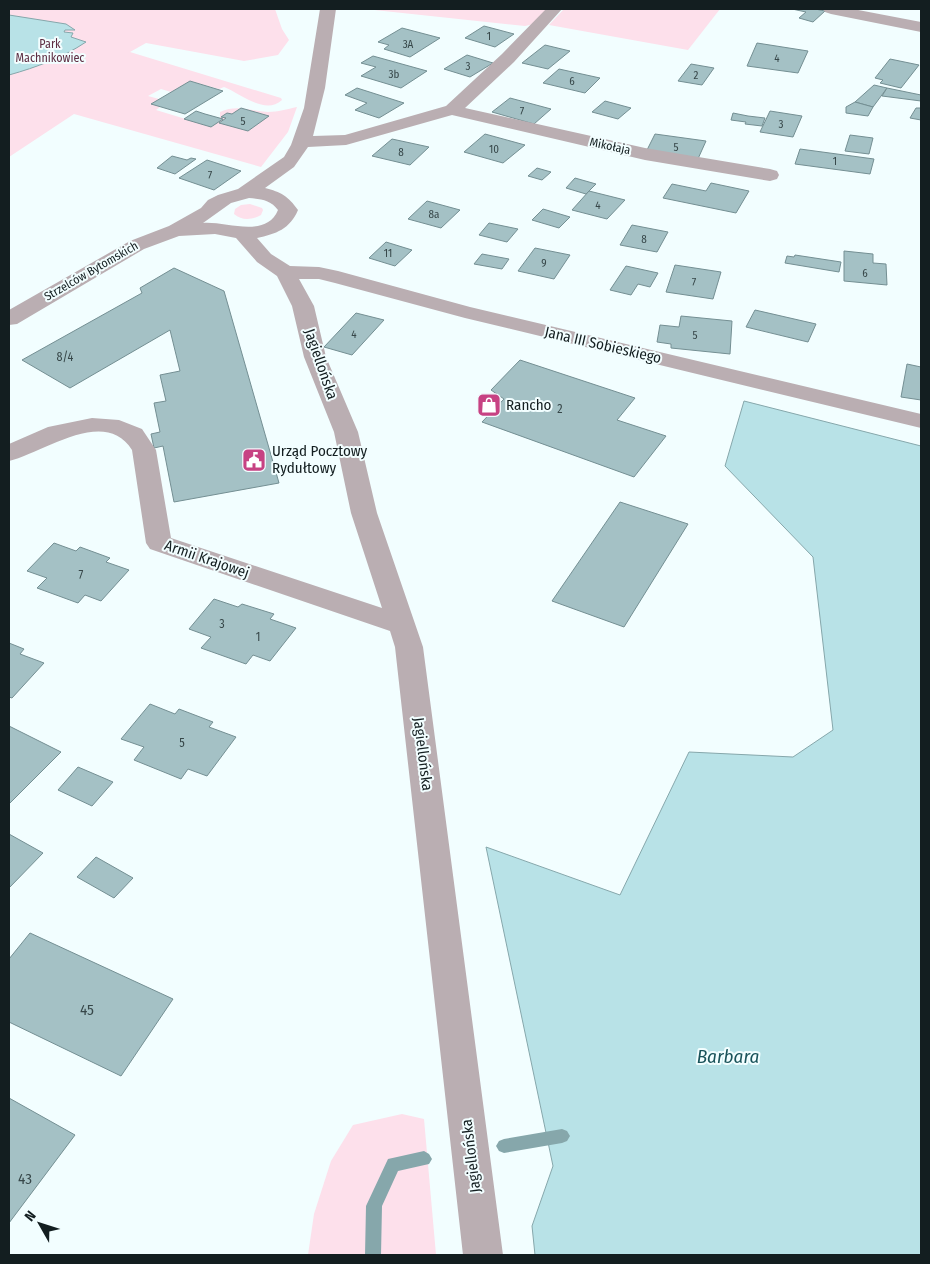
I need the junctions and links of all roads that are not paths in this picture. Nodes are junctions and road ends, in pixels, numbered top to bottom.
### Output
1 (328, 9) edge
2 (554, 9) edge
3 (831, 9) edge
4 (921, 27) edge
5 (452, 110) junction
6 (302, 142) junction
7 (290, 162) junction
8 (770, 175) dead end
9 (244, 193) junction
10 (282, 200) junction
11 (213, 220) junction
12 (242, 233) junction
13 (281, 247) junction
14 (9, 318) edge
15 (921, 421) edge
16 (9, 452) edge
17 (403, 625) junction
18 (483, 1255) edge

1 - 6 street
2 - 5 street
3 - 4 street
5 - 6 street
5 - 8 street, Mikołaja
6 - 7 street
7 - 9 street
7 - 10 street
9 - 10 street
9 - 11 street
10 - 13 street
11 - 12 street, Strzelców Bytomskich
11 - 14 street, Strzelców Bytomskich
12 - 13 street, Jana III Sobieskiego
12 - 13 street
13 - 15 street, Jana III Sobieskiego
13 - 17 street, Jagiellońska
16 - 17 street, Armii Krajowej
17 - 18 street, Jagiellońska

